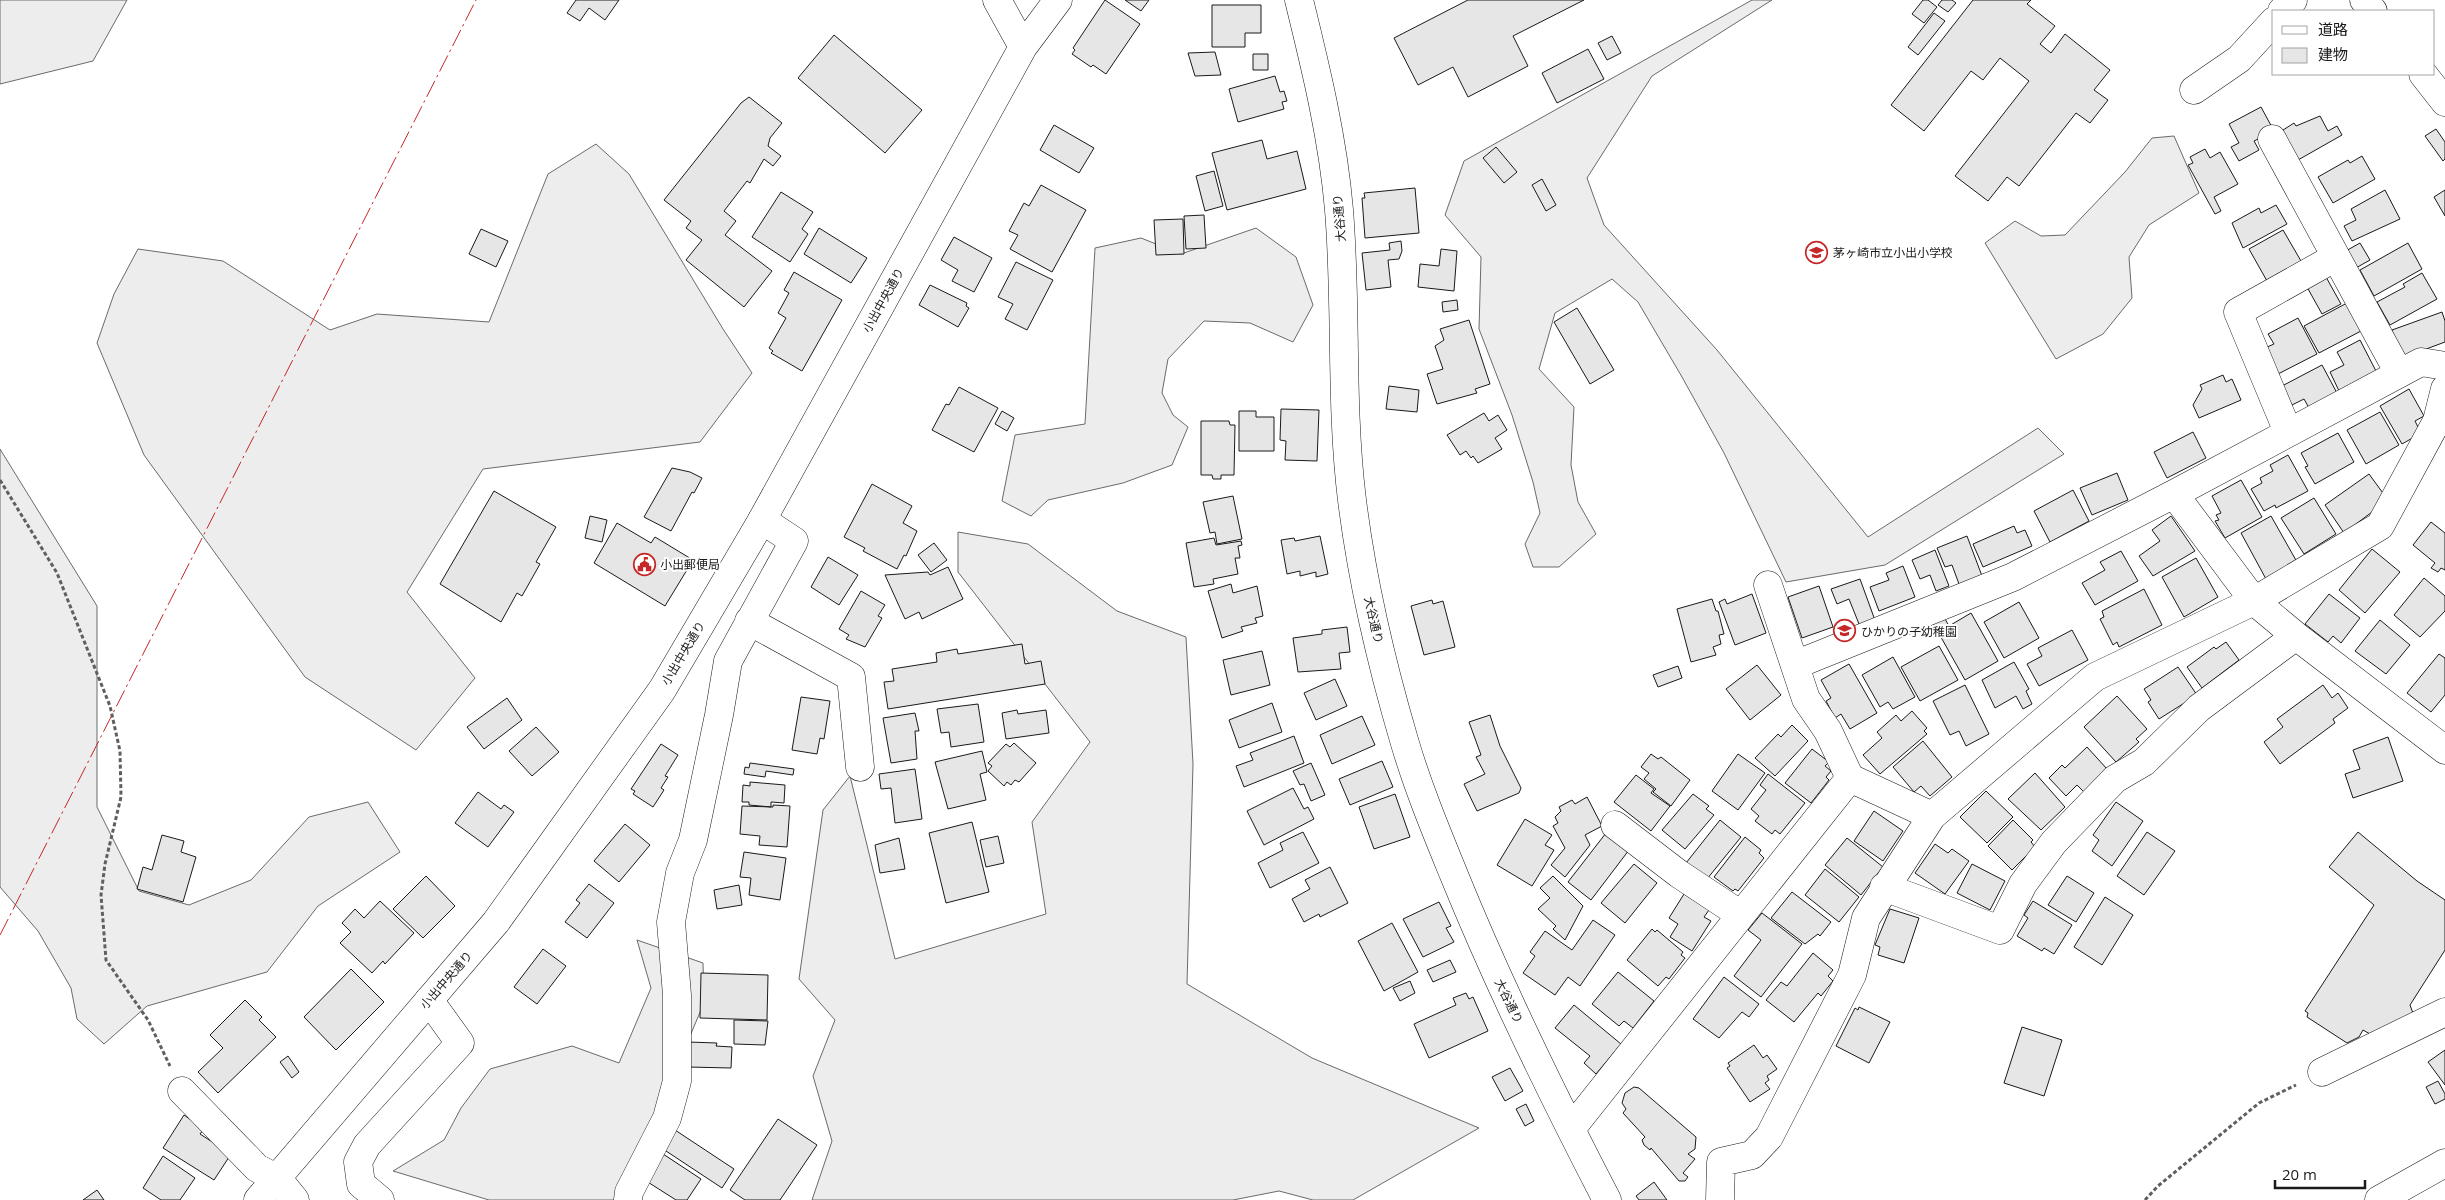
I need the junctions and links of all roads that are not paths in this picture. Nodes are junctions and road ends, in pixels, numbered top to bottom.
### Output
1 (997, 0) edge
2 (1058, 0) edge
3 (1299, 0) edge
4 (2293, 0) edge
5 (2364, 0) edge
6 (2283, 10) edge
7 (2372, 10) edge
8 (2272, 23) edge
9 (1023, 47) junction
10 (2424, 75) edge
11 (2194, 90) dead end
12 (2445, 102) edge
13 (2272, 140) dead end
14 (2336, 257) junction
15 (2445, 366) edge
16 (2399, 373) junction
17 (2445, 389) edge
18 (2288, 432) junction
19 (2174, 494) junction
20 (762, 520) junction
21 (1768, 585) dead end
22 (2254, 602) junction
23 (749, 621) junction
24 (2296, 636) junction
25 (1795, 665) junction
26 (2445, 750) edge
27 (860, 767) dead end
28 (1850, 778) junction
29 (1932, 816) junction
30 (1616, 825) dead end
31 (1884, 887) junction
32 (1741, 915) junction
33 (429, 1000) junction
34 (2445, 1012) edge
35 (2322, 1072) road end
36 (182, 1091) road end
37 (1571, 1130) junction
38 (2445, 1163) edge
39 (278, 1179) junction
40 (258, 1200) edge
41 (295, 1200) edge
42 (380, 1200) edge
43 (628, 1200) edge
44 (1607, 1200) edge
45 (1720, 1200) edge
46 (2379, 1200) edge

1 - 9 street
2 - 9 street, 小出中央通り
3 - 37 street, 大谷通り
4 - 6 street
5 - 7 street
8 - 11 street
9 - 20 street, 小出中央通り
10 - 12 street
13 - 14 street
14 - 16 street
14 - 18 street
15 - 16 street
16 - 18 street
17 - 22 street
18 - 19 street
19 - 22 street
19 - 25 street
20 - 23 street
20 - 33 street, 小出中央通り
21 - 25 street
22 - 24 street
22 - 29 street
23 - 27 street
23 - 43 street
24 - 26 street
24 - 31 street
25 - 28 street
28 - 29 street
28 - 32 street
29 - 31 street
30 - 32 street
31 - 45 street
32 - 37 street
33 - 39 street, 小出中央通り
33 - 42 street
34 - 35 street
36 - 39 street
37 - 44 street, 大谷通り
38 - 46 street
39 - 40 street, 小出中央通り
39 - 41 street

